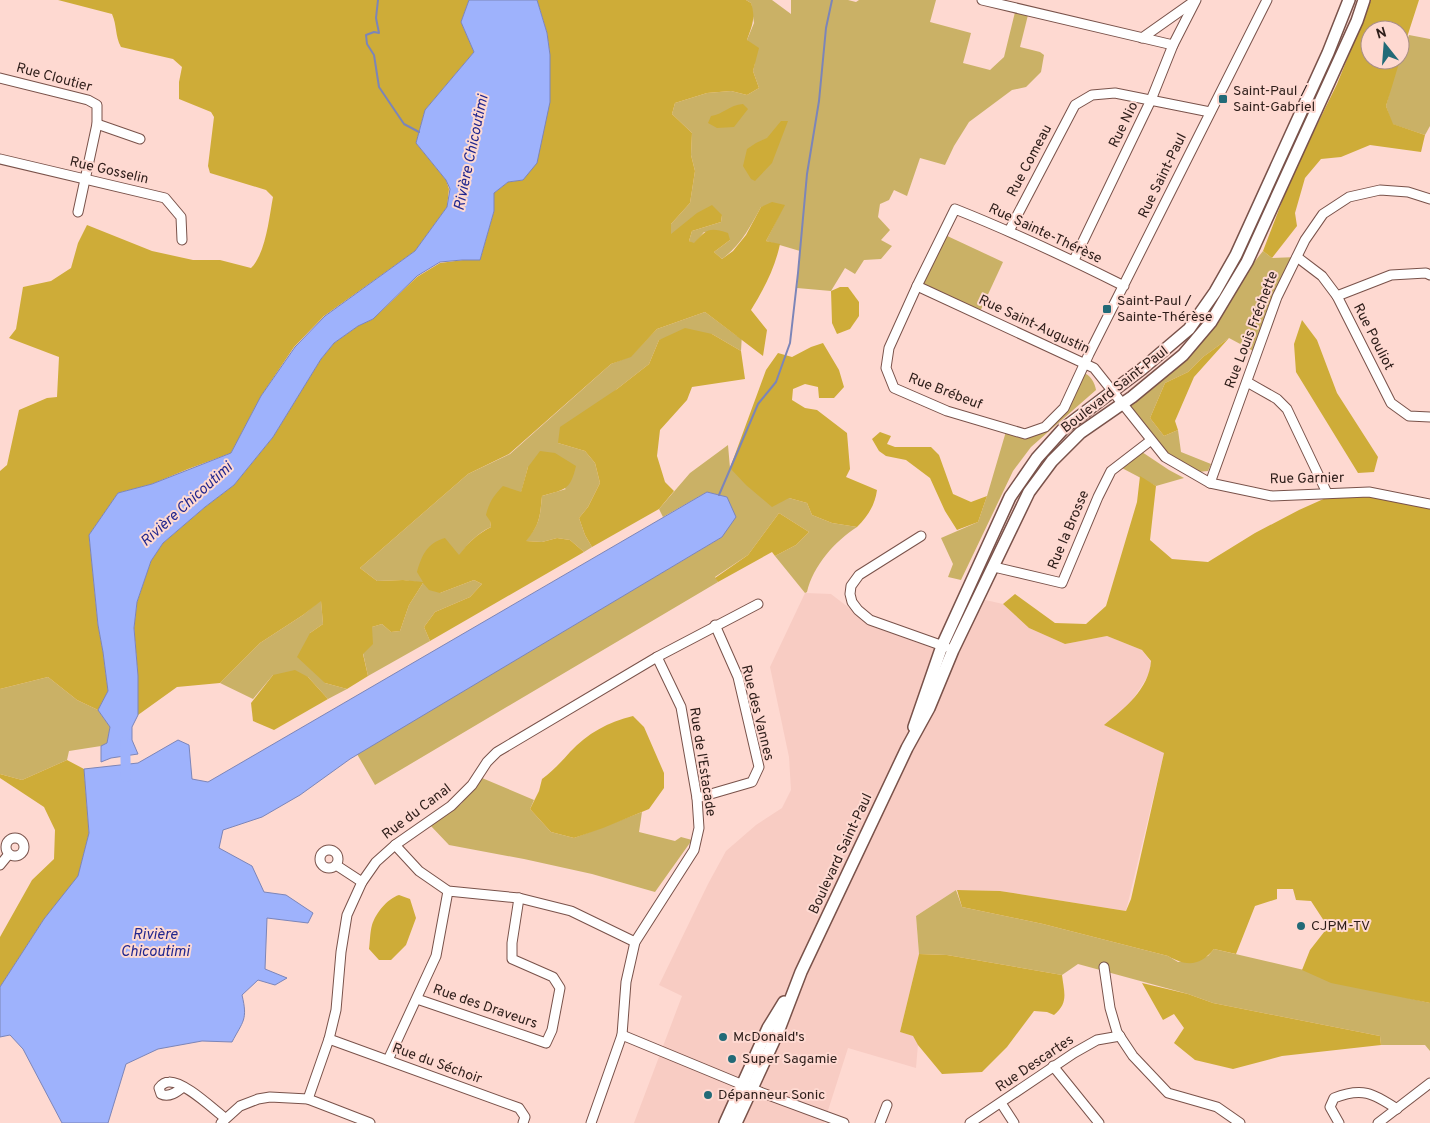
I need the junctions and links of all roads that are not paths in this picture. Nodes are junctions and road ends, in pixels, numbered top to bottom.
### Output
1 (982, 0) edge
2 (1196, 0) edge
3 (1267, 0) edge
4 (1348, 0) edge
5 (1364, 0) edge
6 (1142, 38) junction
7 (1172, 45) junction
8 (0, 78) edge
9 (1151, 100) junction
10 (1210, 112) junction
11 (97, 124) junction
12 (140, 139) dead end
13 (0, 159) edge
14 (84, 179) junction
15 (1430, 199) edge
16 (955, 209) joint
17 (78, 212) dead end
18 (1009, 231) junction
19 (182, 240) dead end
20 (1297, 256) junction
21 (1074, 260) junction
22 (1430, 275) edge
23 (917, 286) junction
24 (1124, 286) junction
25 (1338, 296) junction
26 (1085, 365) junction
27 (1247, 382) junction
28 (1113, 391) junction
29 (1124, 405) junction
30 (1430, 417) edge
31 (1150, 441) junction
32 (1210, 483) junction
33 (1326, 493) junction
34 (1430, 504) edge
35 (922, 536) dead end
36 (994, 567) junction
37 (758, 604) dead end
38 (715, 626) junction
39 (942, 646) junction
40 (953, 650) junction
41 (656, 657) junction
42 (907, 748) junction
43 (697, 798) junction
44 (395, 845) junction
45 (9, 854) dead end
46 (0, 865) edge
47 (336, 865) dead end
48 (362, 882) junction
49 (448, 891) junction
50 (520, 898) junction
51 (635, 942) junction
52 (1104, 967) dead end
53 (417, 1000) junction
54 (622, 1035) junction
55 (1120, 1036) junction
56 (329, 1039) junction
57 (388, 1060) junction
58 (1053, 1066) junction
59 (1430, 1083) edge
60 (747, 1086) junction
61 (183, 1087) dead end
62 (308, 1098) junction
63 (1001, 1103) junction
64 (886, 1105) dead end
65 (1397, 1109) junction
66 (223, 1120) edge
67 (364, 1122) edge
68 (523, 1123) edge
69 (591, 1123) edge
70 (725, 1123) edge
71 (736, 1123) edge
72 (844, 1123) edge
73 (880, 1123) edge
74 (970, 1123) edge
75 (1014, 1123) edge
76 (1099, 1123) edge
77 (1240, 1123) edge
78 (1339, 1123) edge
79 (1378, 1123) edge

1 - 6 street
2 - 6 street
2 - 7 street, Rue Nio
3 - 10 street, Rue Saint-Paul
4 - 28 main road, Boulevard Saint-Paul
5 - 29 main road, Boulevard Saint-Paul
6 - 7 street
7 - 9 street, Rue Nio
8 - 11 street, Rue Cloutier
9 - 10 street
9 - 18 street, Rue Comeau
9 - 21 street, Rue Nio
10 - 24 street, Rue Saint-Paul
11 - 12 street
11 - 14 street
13 - 14 street, Rue Gosselin
14 - 17 street
14 - 19 street, Rue Gosselin
15 - 20 street, Rue Louis Fréchette
16 - 18 street, Rue Sainte-Thérèse
16 - 23 street, Rue Brébeuf
18 - 21 street, Rue Sainte-Thérèse
20 - 25 street, Rue Pouliot
20 - 27 street, Rue Louis Fréchette
21 - 24 street, Rue Sainte-Thérèse
22 - 25 street
23 - 26 street, Rue Saint-Augustin
23 - 26 street, Rue Brébeuf
24 - 26 street, Rue Saint-Paul
25 - 30 street, Rue Pouliot
26 - 28 street, Rue Saint-Augustin
27 - 32 street, Rue Louis Fréchette
27 - 33 street
28 - 29 street, Rue Saint-Augustin
28 - 39 main road, Boulevard Saint-Paul
29 - 31 street, Rue Garnier
29 - 36 main road, Boulevard Saint-Paul
31 - 32 street, Rue Garnier
31 - 36 street, Rue la Brosse
32 - 33 street, Rue Garnier
33 - 34 street, Rue Garnier
35 - 39 street
36 - 40 main road, Boulevard Saint-Paul
37 - 38 street, Rue du Canal
38 - 41 street, Rue du Canal
38 - 43 street, Rue des Vannes
39 - 40 street
39 - 42 main road, Boulevard Saint-Paul
40 - 42 main road, Boulevard Saint-Paul
41 - 43 street, Rue de l'Estacade
41 - 44 street, Rue du Canal
42 - 60 main road, Boulevard Saint-Paul
43 - 51 street, Rue de l'Estacade
44 - 48 street, Rue du Canal
44 - 49 street
45 - 46 street
47 - 48 street
48 - 56 street, Rue du Canal
49 - 50 street
49 - 53 street
50 - 51 street
50 - 53 street, Rue des Draveurs
51 - 54 street, Rue de l'Estacade
52 - 55 street
53 - 57 street
54 - 60 street
54 - 69 street, Rue de l'Estacade
55 - 58 street, Rue Descartes
55 - 77 street
56 - 57 street, Rue du Séchoir
56 - 62 street, Rue du Canal
57 - 68 street, Rue du Séchoir
58 - 63 street, Rue Descartes
58 - 76 street
59 - 65 street
60 - 70 main road, Boulevard Saint-Paul
60 - 71 main road, Boulevard Saint-Paul
60 - 72 street
61 - 66 street
62 - 66 street
62 - 67 street
63 - 74 street, Rue Descartes
63 - 75 street
64 - 73 street
65 - 78 street
65 - 79 street

